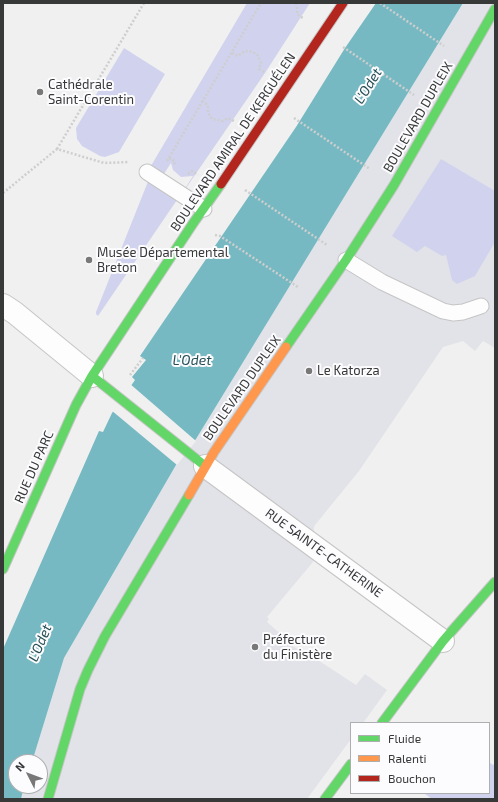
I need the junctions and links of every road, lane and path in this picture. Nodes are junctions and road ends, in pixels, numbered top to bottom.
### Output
1 (144, 3) edge
2 (260, 3) edge
3 (296, 3) edge
4 (343, 3) edge
5 (380, 3) edge
6 (495, 9) edge
7 (308, 21) dead end
8 (444, 46) dead end
9 (344, 48) dead end
10 (232, 52) junction
11 (270, 75) dead end
12 (414, 95) dead end
13 (202, 101) junction
14 (298, 121) dead end
15 (239, 124) dead end
16 (57, 149) junction
17 (134, 164) dead end
18 (370, 169) dead end
19 (152, 175) joint
20 (3, 193) edge
21 (250, 193) dead end
22 (204, 209) junction
23 (220, 236) dead end
24 (329, 247) dead end
25 (346, 260) junction
26 (298, 287) dead end
27 (3, 305) edge
28 (481, 306) dead end
29 (143, 358) dead end
30 (92, 376) junction
31 (127, 379) dead end
32 (197, 459) junction
33 (3, 569) edge
34 (495, 582) edge
35 (443, 641) junction
36 (383, 722) edge
37 (350, 765) edge
38 (48, 799) edge
39 (325, 799) edge

1 - 16 path
2 - 10 path
3 - 7 path
4 - 22 main road, BOULEVARD AMIRAL DE KERGUÉLEN
5 - 8 path
6 - 25 main road, BOULEVARD DUPLEIX
9 - 12 path
10 - 11 path
10 - 13 path
13 - 15 path
13 - 19 path
14 - 18 path
16 - 17 path
16 - 20 path
19 - 22 lane
21 - 24 path
22 - 30 main road, BOULEVARD AMIRAL DE KERGUÉLEN
23 - 26 path
25 - 28 lane
25 - 32 main road, BOULEVARD DUPLEIX
27 - 30 street
29 - 31 path
30 - 32 main road
30 - 33 main road, RUE DU PARC
32 - 35 street, RUE SAINTE-CATHERINE
32 - 38 main road, BOULEVARD DUPLEIX
34 - 35 main road
35 - 36 main road
37 - 39 main road

